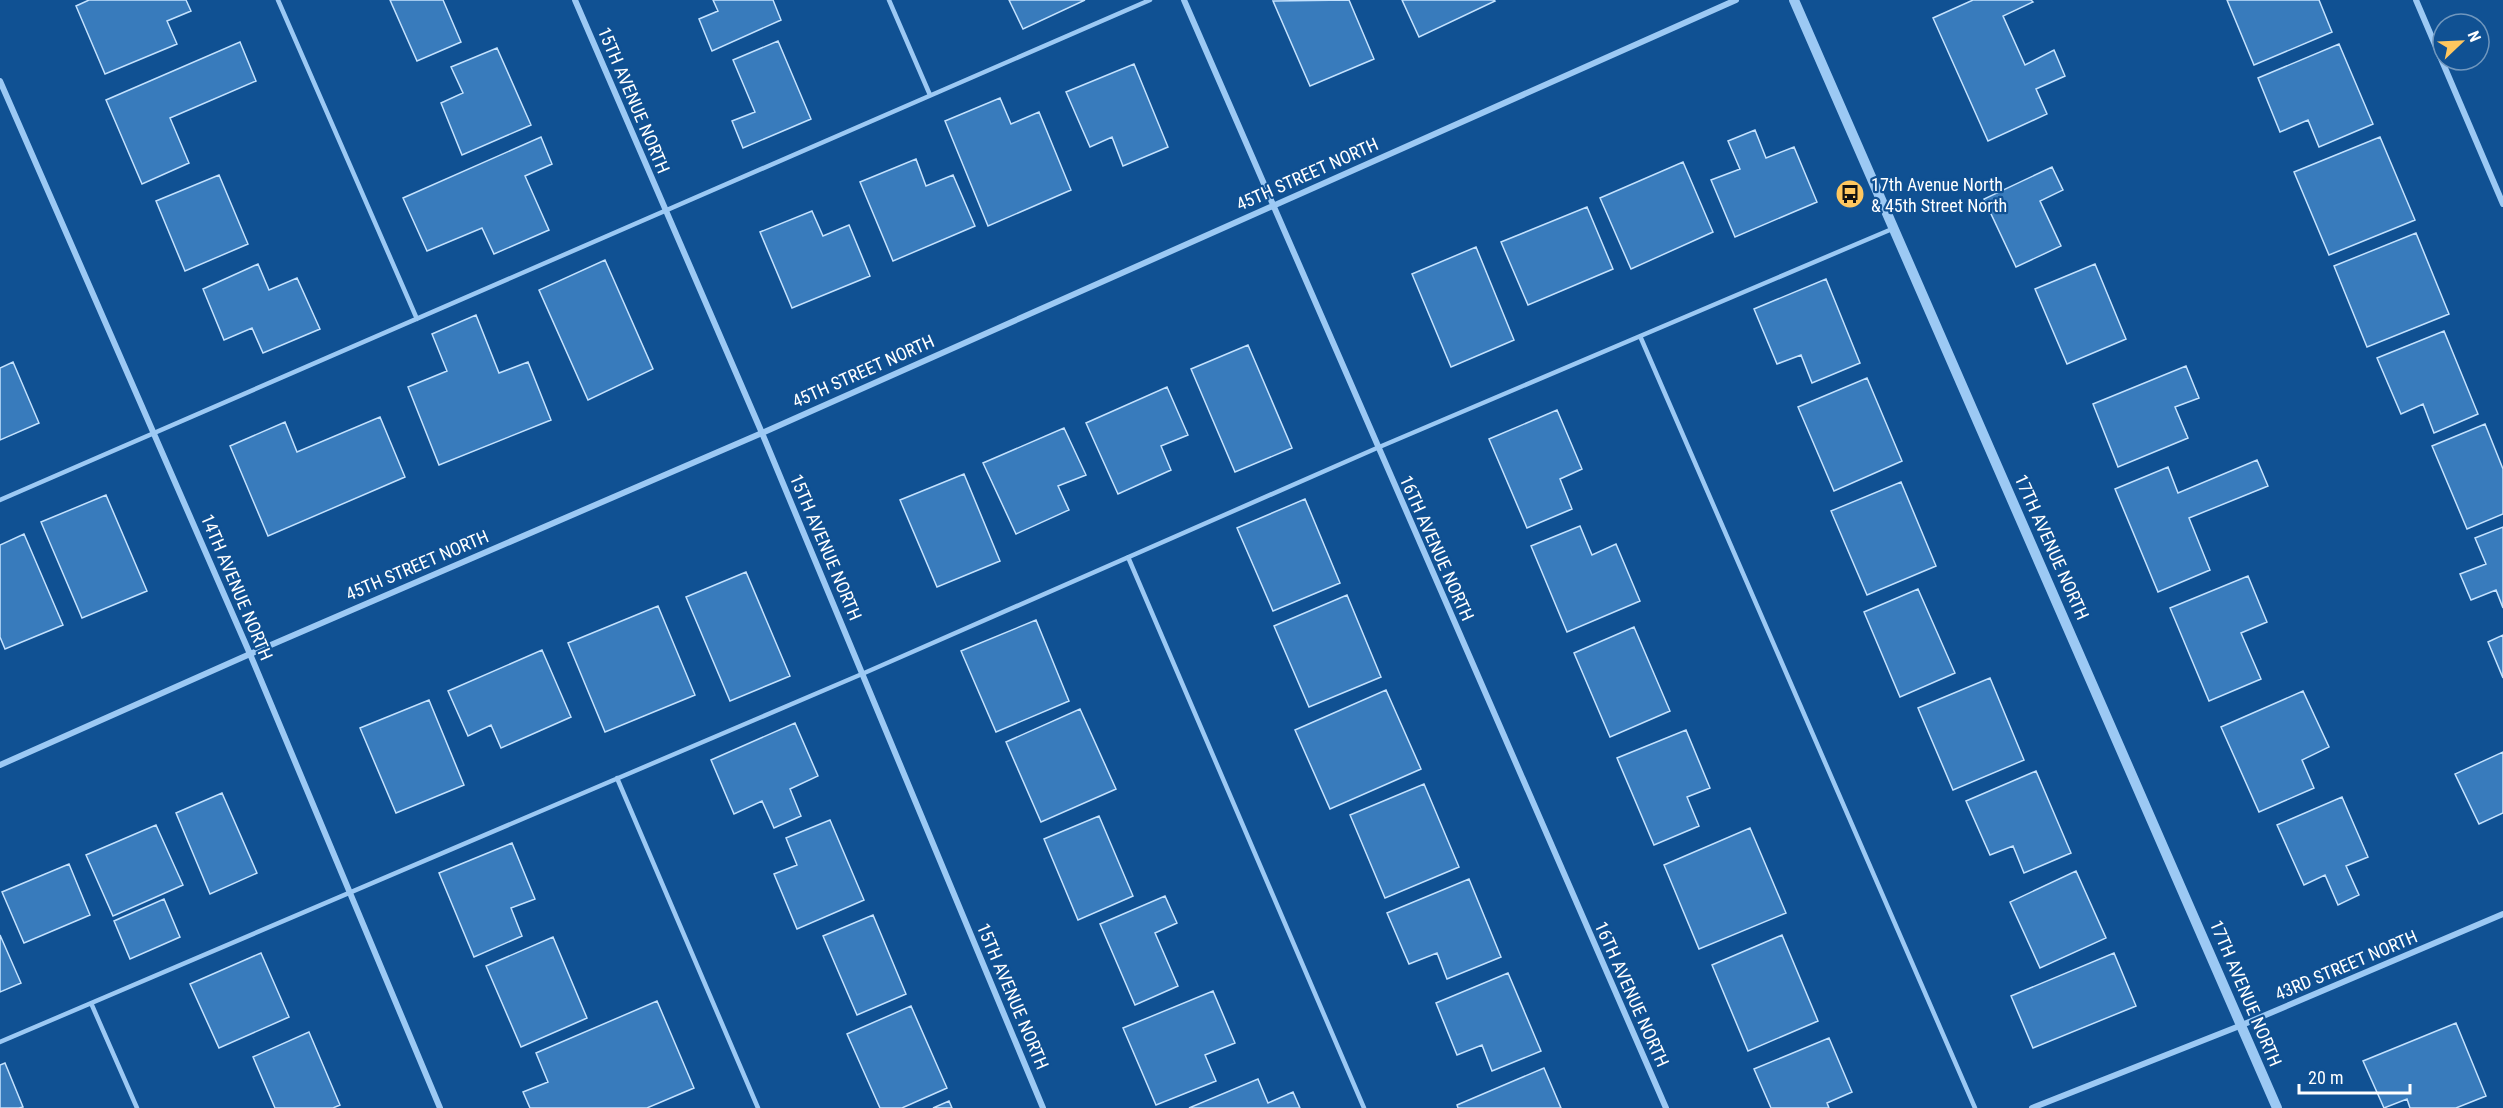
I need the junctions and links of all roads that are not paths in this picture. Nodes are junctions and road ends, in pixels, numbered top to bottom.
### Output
1 (278, 0) edge
2 (575, 0) edge
3 (889, 0) edge
4 (1150, 0) edge
5 (1184, 0) edge
6 (1736, 0) edge
7 (1794, 0) edge
8 (2416, 0) edge
9 (0, 81) edge
10 (930, 95) junction
11 (2503, 204) edge
12 (1271, 206) junction
13 (665, 210) junction
14 (1895, 228) junction
15 (417, 319) junction
16 (1640, 336) junction
17 (762, 433) junction
18 (154, 434) junction
19 (1377, 448) junction
20 (0, 500) edge
21 (1128, 557) junction
22 (250, 654) junction
23 (862, 674) junction
24 (0, 765) edge
25 (617, 778) junction
26 (349, 891) junction
27 (2503, 915) edge
28 (91, 1003) junction
29 (2242, 1025) junction
30 (0, 1042) edge
31 (137, 1108) edge
32 (440, 1108) edge
33 (758, 1108) edge
34 (1043, 1108) edge
35 (1364, 1108) edge
36 (1666, 1108) edge
37 (1975, 1108) edge
38 (2032, 1108) edge
39 (2277, 1108) edge

1 - 15 lane
2 - 13 street, 15TH AVENUE NORTH
3 - 10 lane
4 - 10 lane
5 - 12 street, 16TH AVENUE NORTH
6 - 12 street, 45TH STREET NORTH
7 - 14 street, 17TH AVENUE NORTH
8 - 11 street
9 - 18 street, 14TH AVENUE NORTH
10 - 13 lane
12 - 17 street, 45TH STREET NORTH
12 - 19 street, 16TH AVENUE NORTH
13 - 15 lane
13 - 17 street, 15TH AVENUE NORTH
14 - 16 lane
14 - 29 street, 17TH AVENUE NORTH
15 - 18 lane
16 - 19 lane
16 - 37 lane
17 - 22 street, 45TH STREET NORTH
17 - 23 street, 15TH AVENUE NORTH
18 - 20 lane
18 - 22 street, 14TH AVENUE NORTH
19 - 21 lane
19 - 36 street, 16TH AVENUE NORTH
21 - 23 lane
21 - 35 lane
22 - 24 street, 45TH STREET NORTH
22 - 26 street, 14TH AVENUE NORTH
23 - 25 lane
23 - 34 street, 15TH AVENUE NORTH
25 - 26 lane
25 - 33 lane
26 - 28 lane
26 - 32 street, 14TH AVENUE NORTH
27 - 29 street, 43RD STREET NORTH
28 - 30 lane
28 - 31 lane
29 - 38 street, 43RD STREET NORTH
29 - 39 street, 17TH AVENUE NORTH

